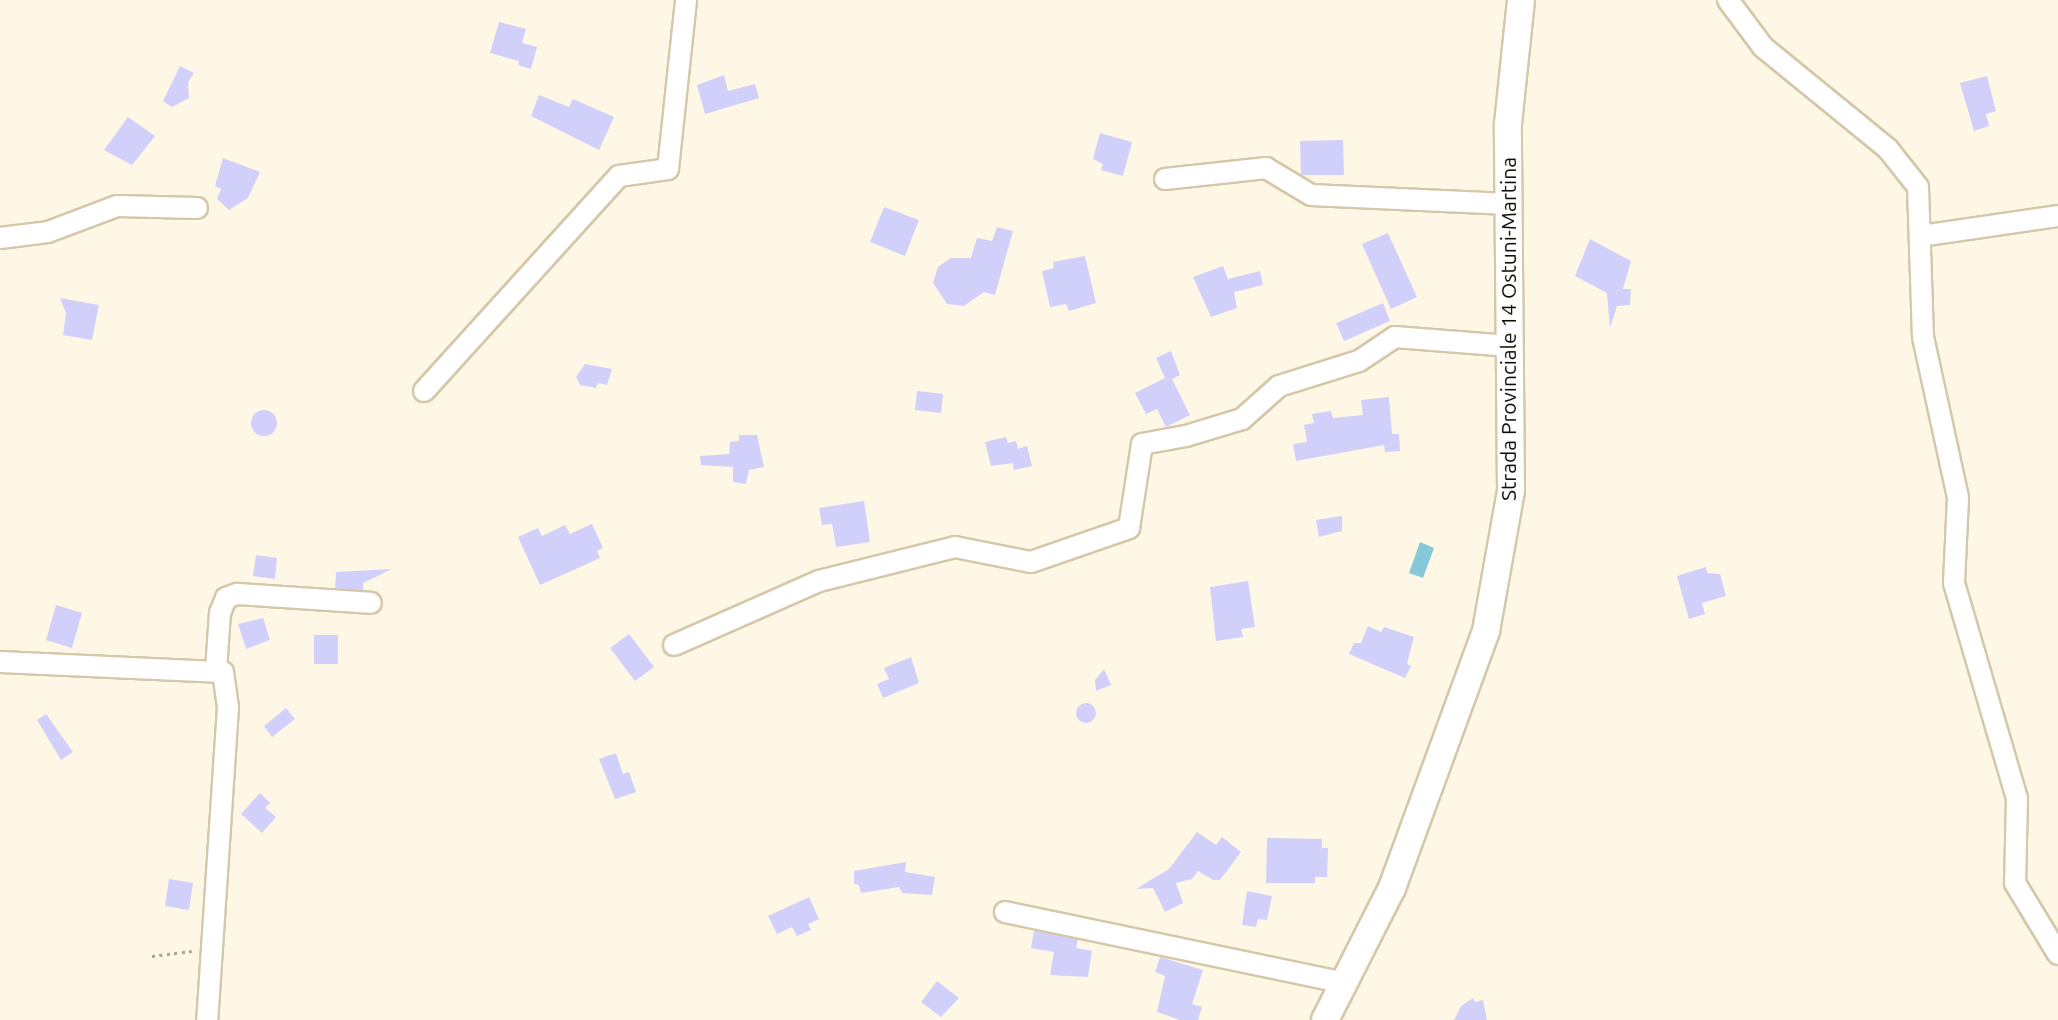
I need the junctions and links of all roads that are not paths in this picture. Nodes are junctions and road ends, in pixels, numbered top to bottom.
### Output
1 (686, 0) edge
2 (1521, 0) edge
3 (1728, 0) edge
4 (1165, 179) dead end
5 (1509, 204) junction
6 (197, 208) dead end
7 (2058, 216) edge
8 (1921, 236) junction
9 (0, 238) edge
10 (1510, 346) junction
11 (424, 391) dead end
12 (371, 603) dead end
13 (674, 645) dead end
14 (0, 662) edge
15 (216, 671) junction
16 (1005, 912) dead end
17 (2058, 954) edge
18 (1344, 983) junction
19 (207, 1020) edge
20 (1325, 1020) edge

1 - 11 street
2 - 5 main road, Strada Provinciale 14 Ostuni-Martina
3 - 8 street
4 - 5 street
5 - 10 main road, Strada Provinciale 14 Ostuni-Martina
6 - 9 street
7 - 8 street
8 - 17 street
10 - 13 street
10 - 18 main road, Strada Provinciale 14 Ostuni-Martina
12 - 15 street
14 - 15 street
15 - 19 street
16 - 18 street
18 - 20 main road, Strada Provinciale 14 Ostuni-Martina

